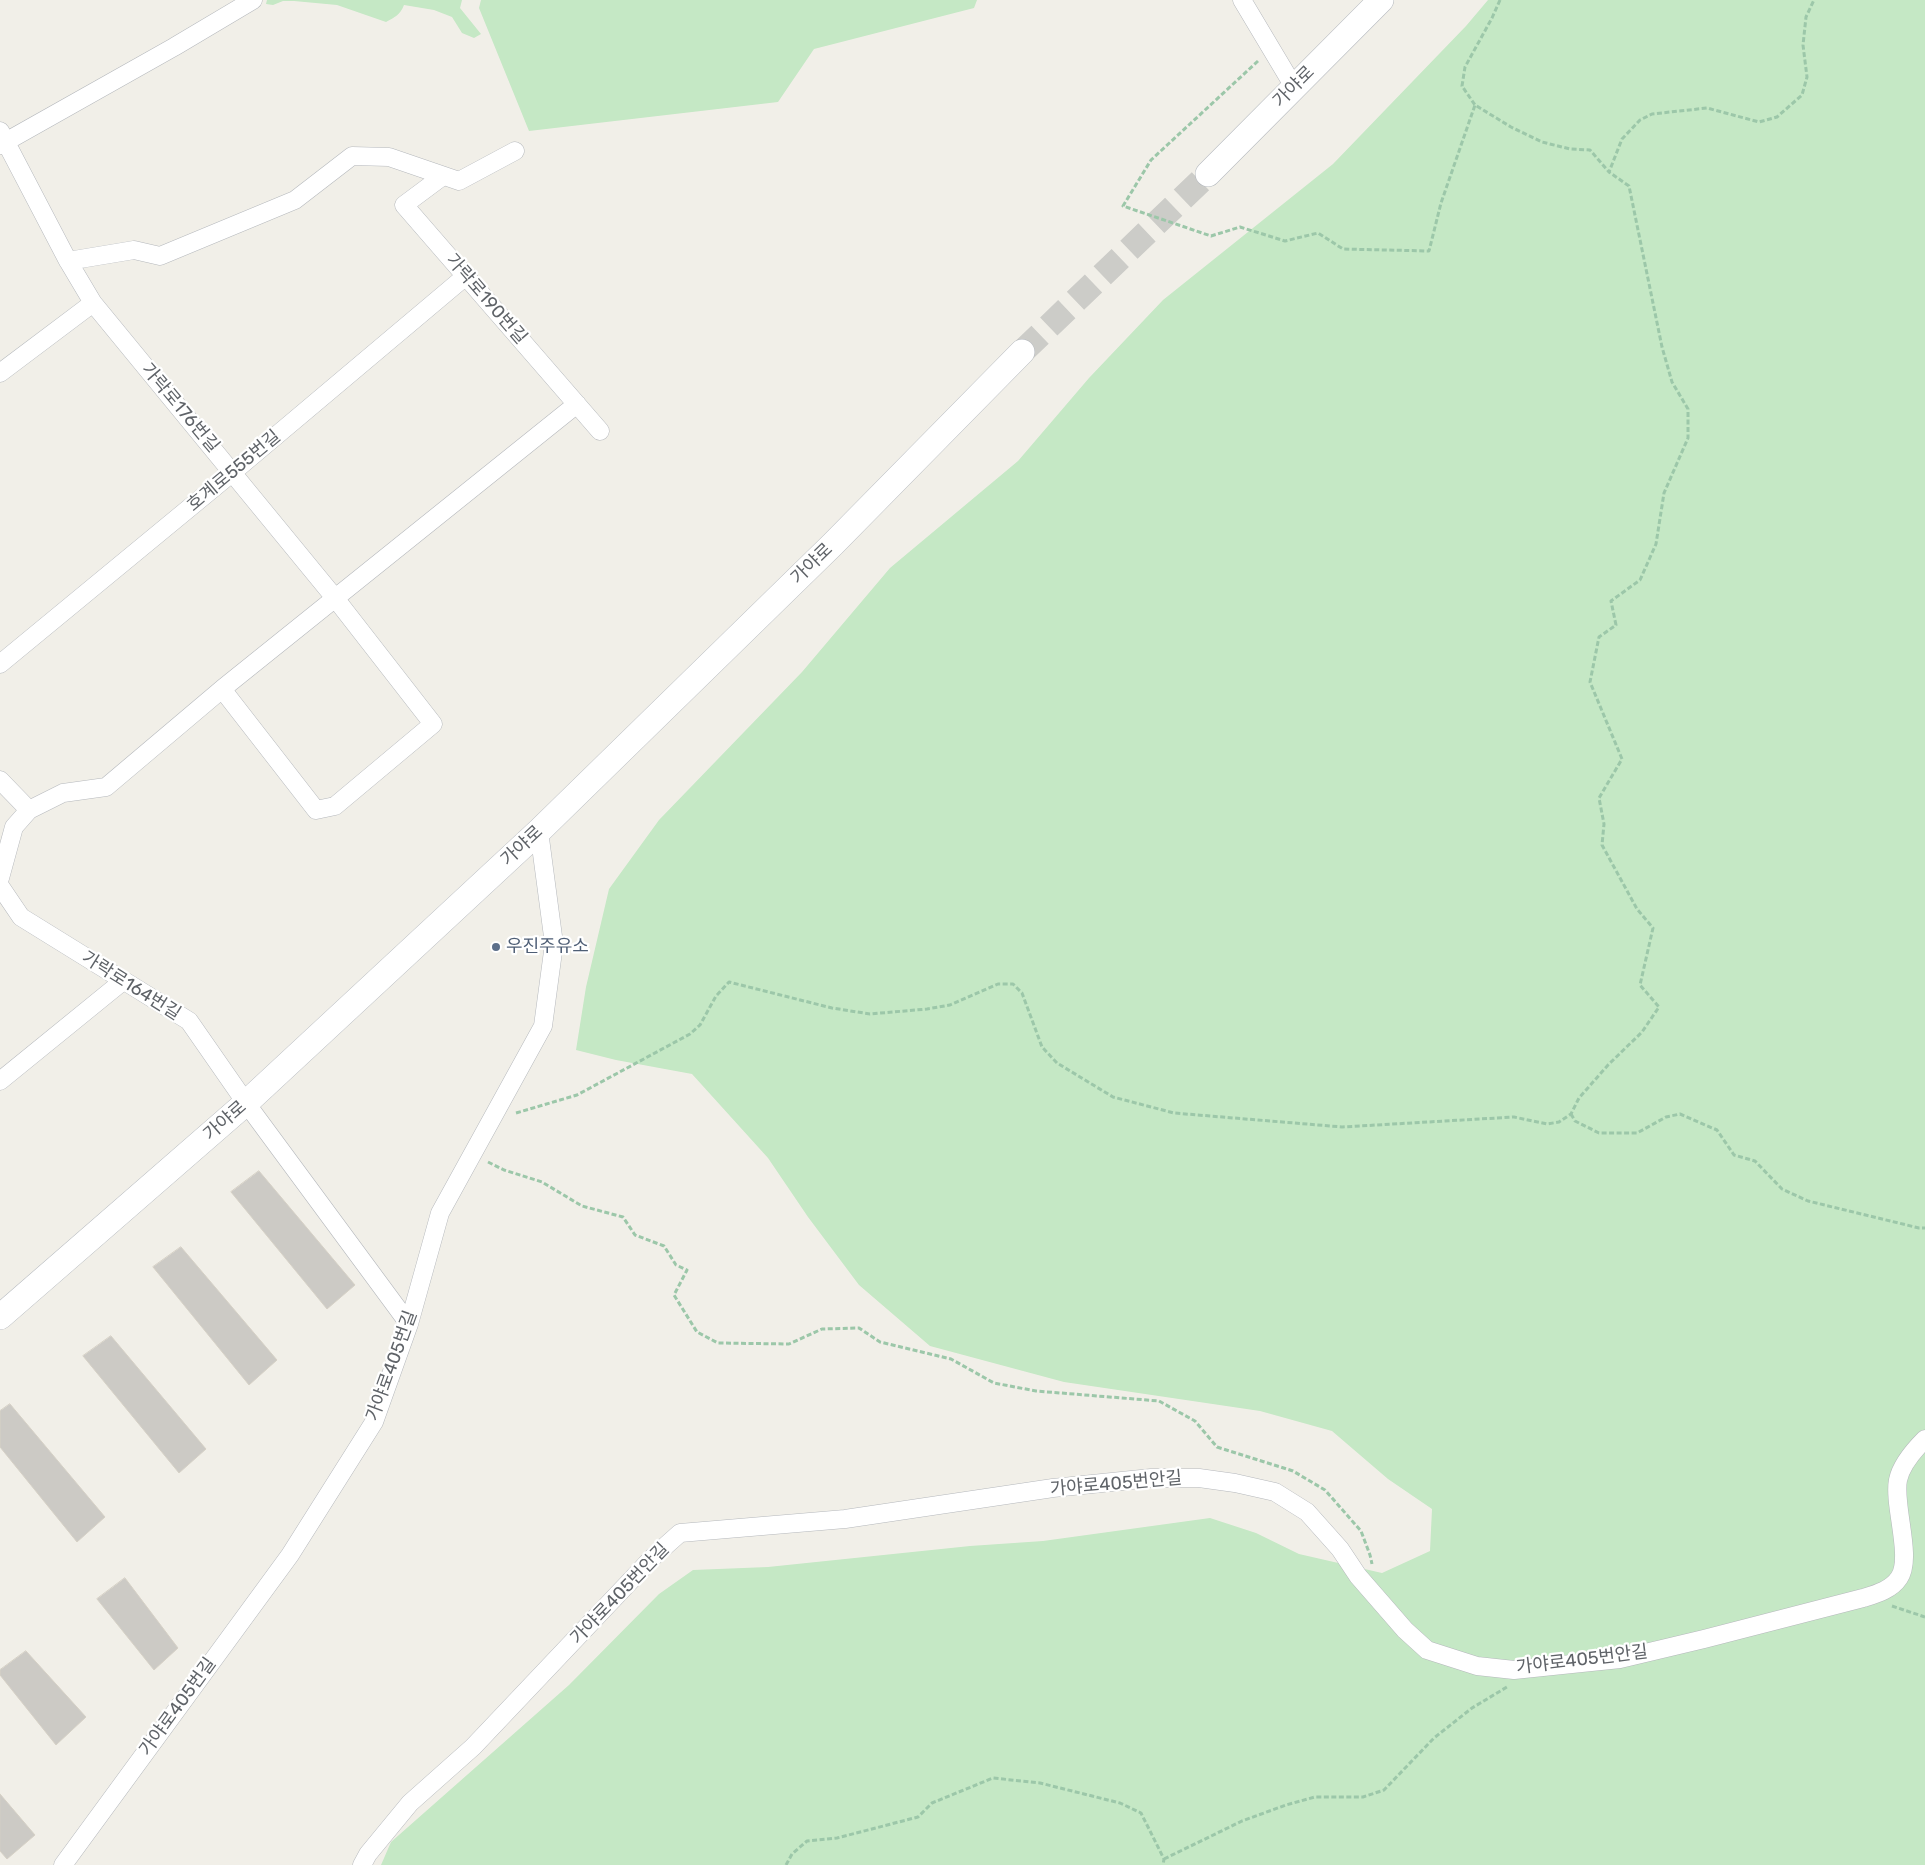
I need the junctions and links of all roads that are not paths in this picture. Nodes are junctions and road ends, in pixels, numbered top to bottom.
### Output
1 (254, 0) edge
2 (1242, 0) edge
3 (1381, 0) edge
4 (1294, 87) junction
5 (2, 139) edge
6 (516, 151) dead end
7 (1208, 174) tunnel mouth
8 (443, 176) junction
9 (68, 261) junction
10 (467, 275) junction
11 (93, 303) junction
12 (1022, 352) tunnel mouth
13 (0, 373) edge
14 (577, 404) junction
15 (600, 431) dead end
16 (233, 472) junction
17 (335, 598) junction
18 (0, 664) edge
19 (222, 689) junction
20 (0, 780) edge
21 (29, 810) junction
22 (539, 831) junction
23 (0, 878) edge
24 (0, 886) edge
25 (124, 981) junction
26 (0, 1081) edge
27 (246, 1103) junction
28 (0, 1317) edge
29 (408, 1324) junction
30 (1925, 1438) edge
31 (63, 1865) edge
32 (362, 1865) edge

1 - 5 street, 가락로176번길
2 - 4 street
3 - 4 main road, 가야로
4 - 7 main road, 가야로
5 - 9 street, 가락로176번길
6 - 8 street
8 - 9 street
8 - 10 street, 가락로190번길
9 - 11 street, 가락로176번길
10 - 14 street, 가락로190번길
10 - 16 street, 호계로555번길
11 - 13 street
11 - 16 street, 가락로176번길
12 - 22 main road, 가야로
14 - 15 street, 가락로190번길
14 - 17 street
16 - 17 street, 가락로176번길
16 - 18 street, 호계로555번길
17 - 19 street
17 - 19 street, 가락로176번길
19 - 21 street
20 - 21 street
21 - 23 street
22 - 27 main road, 가야로
22 - 29 street, 가야로405번길
24 - 25 street, 가락로164번길
25 - 26 street
25 - 27 street, 가락로164번길
27 - 28 main road, 가야로
27 - 29 street, 가락로164번길
29 - 31 street, 가야로405번길
30 - 32 street, 가야로405번안길

